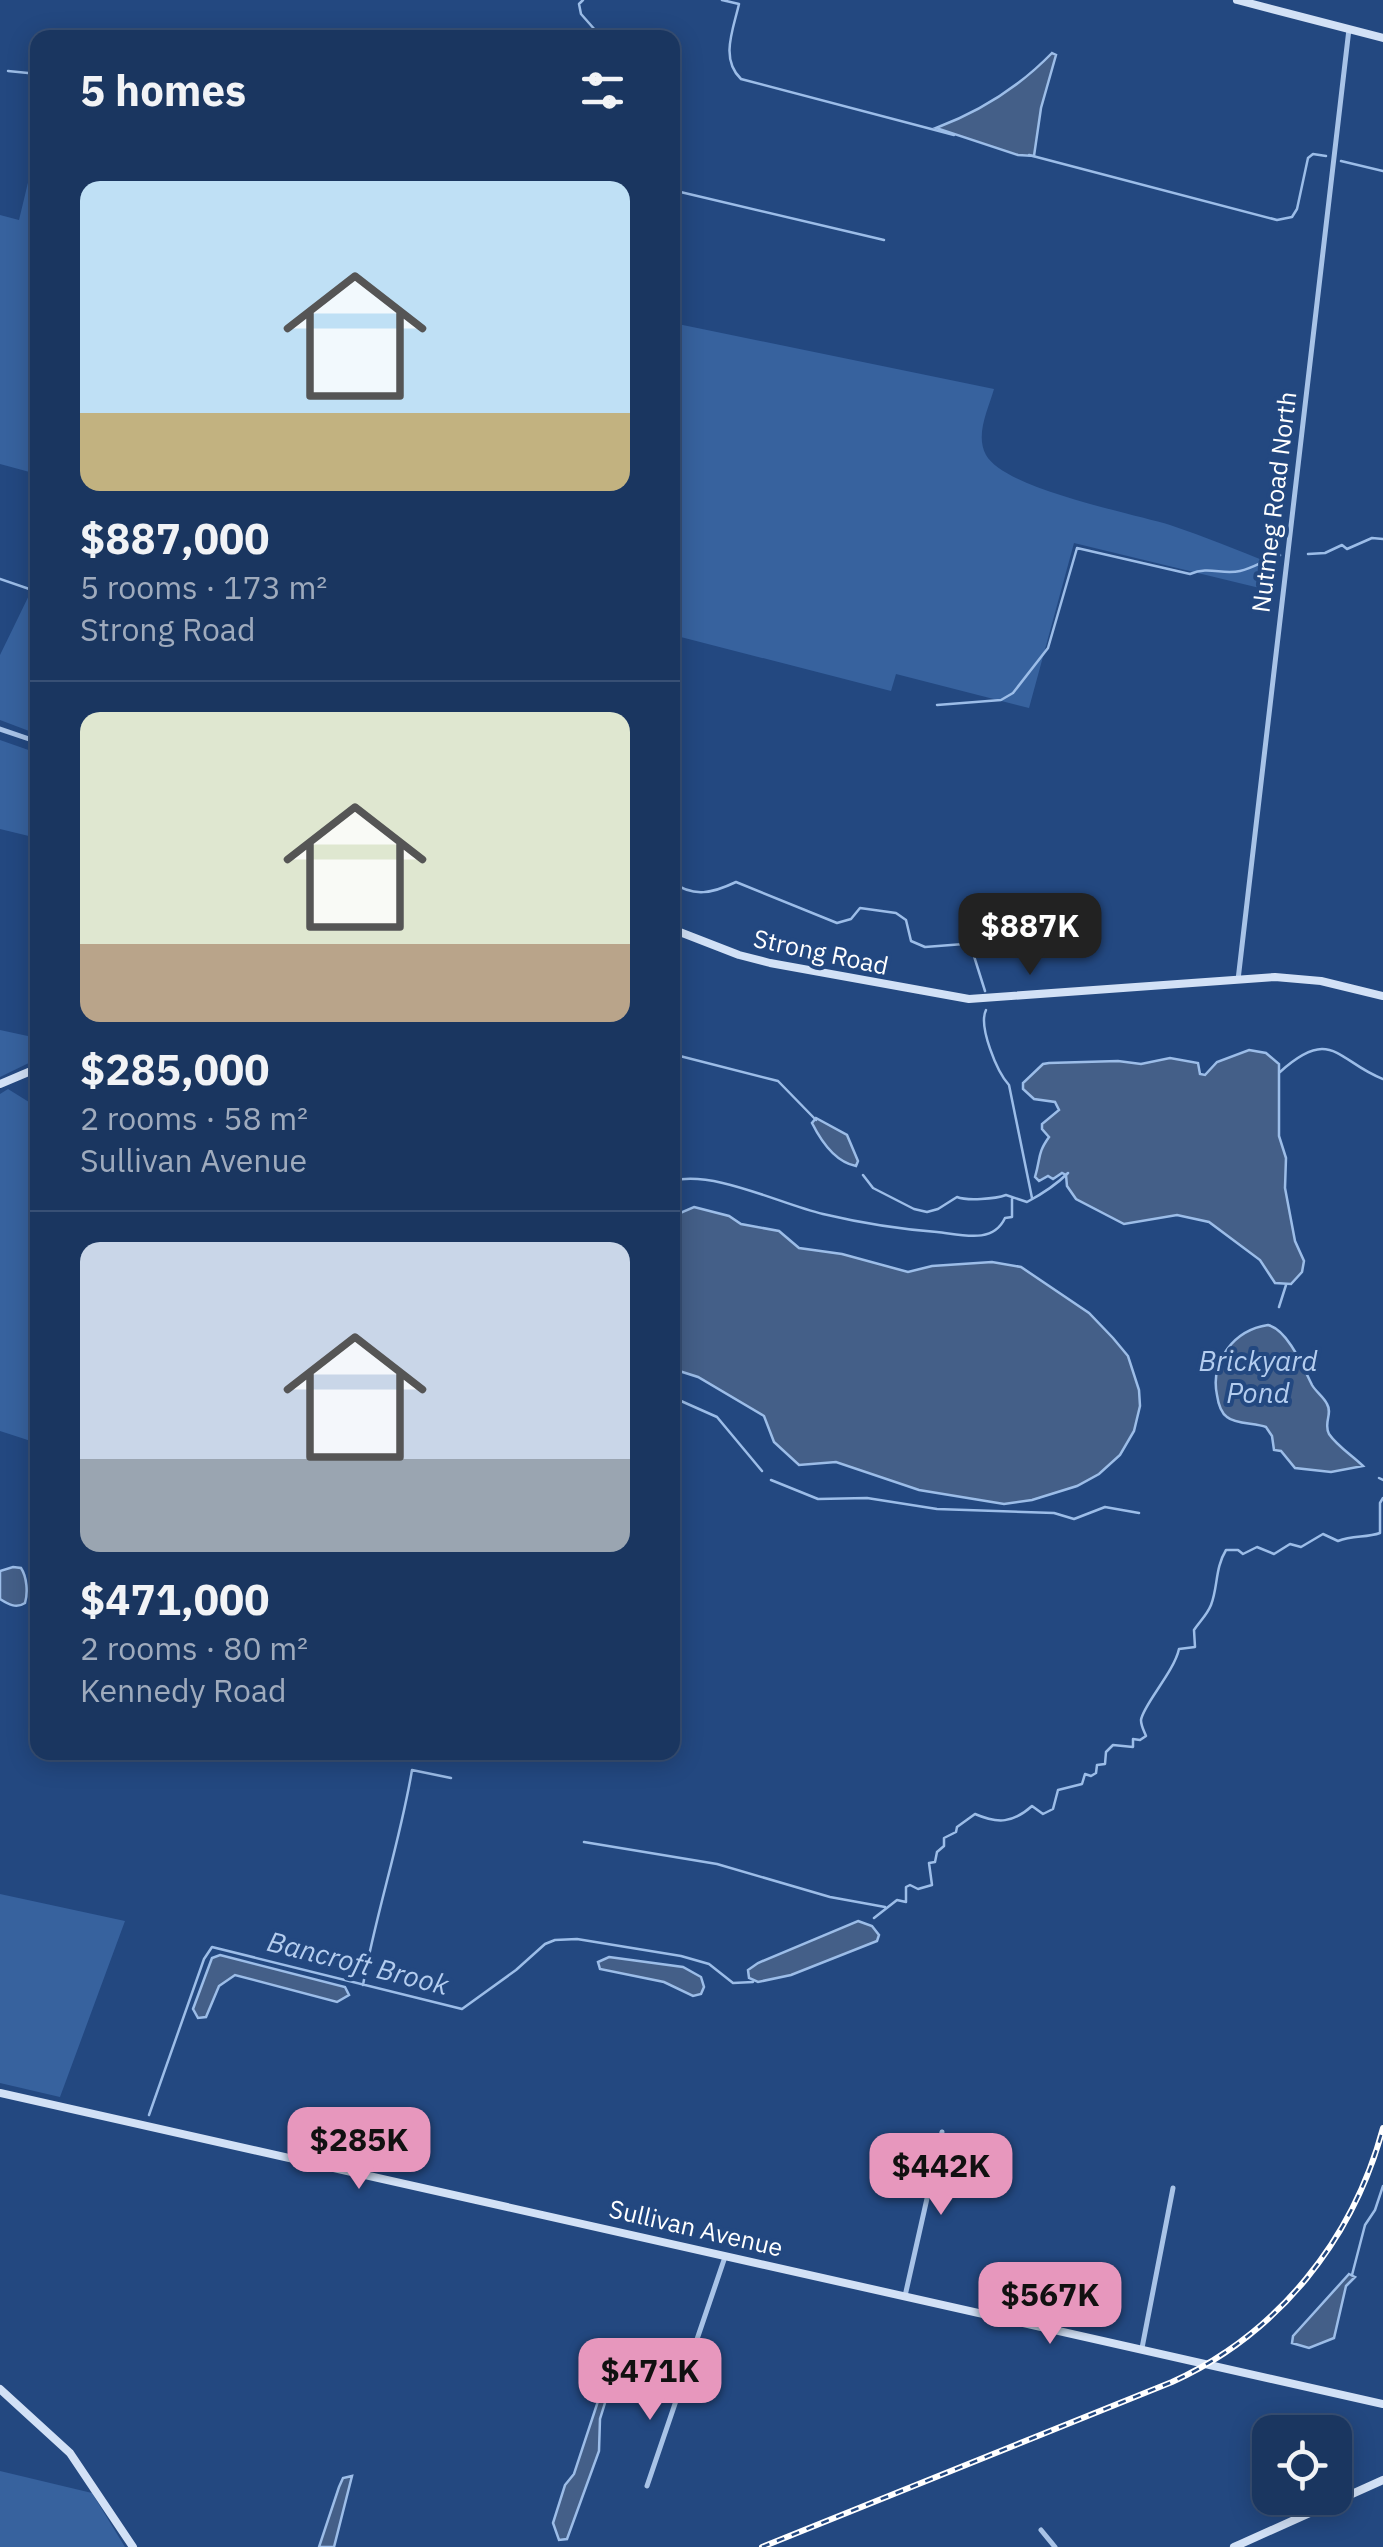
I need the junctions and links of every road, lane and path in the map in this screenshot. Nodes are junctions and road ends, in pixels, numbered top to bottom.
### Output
1 (1237, 0) edge
2 (1260, 3) edge
3 (1349, 29) junction
4 (1383, 38) edge
5 (0, 729) edge
6 (30, 739) edge
7 (680, 931) edge
8 (1238, 980) junction
9 (1383, 996) edge
10 (30, 1071) edge
11 (0, 1084) edge
12 (0, 2093) edge
13 (942, 2132) dead end
14 (1173, 2188) dead end
15 (725, 2256) junction
16 (906, 2296) junction
17 (1142, 2348) junction
18 (0, 2389) edge
19 (1383, 2404) edge
20 (1383, 2480) edge
21 (647, 2486) dead end
22 (1042, 2530) dead end
23 (133, 2547) edge
24 (1055, 2547) edge
25 (1234, 2547) edge

1 - 2 main road
2 - 3 main road
3 - 4 main road
3 - 8 street, Nutmeg Road North
5 - 6 street
7 - 8 main road, Strong Road
8 - 9 main road, Strong Road
10 - 11 main road
12 - 15 main road, Sullivan Avenue
13 - 16 street
14 - 17 street
15 - 16 main road, Sullivan Avenue
15 - 21 street
16 - 17 main road, Sullivan Avenue
17 - 19 main road, Sullivan Avenue
18 - 23 main road
20 - 25 main road
22 - 24 street

